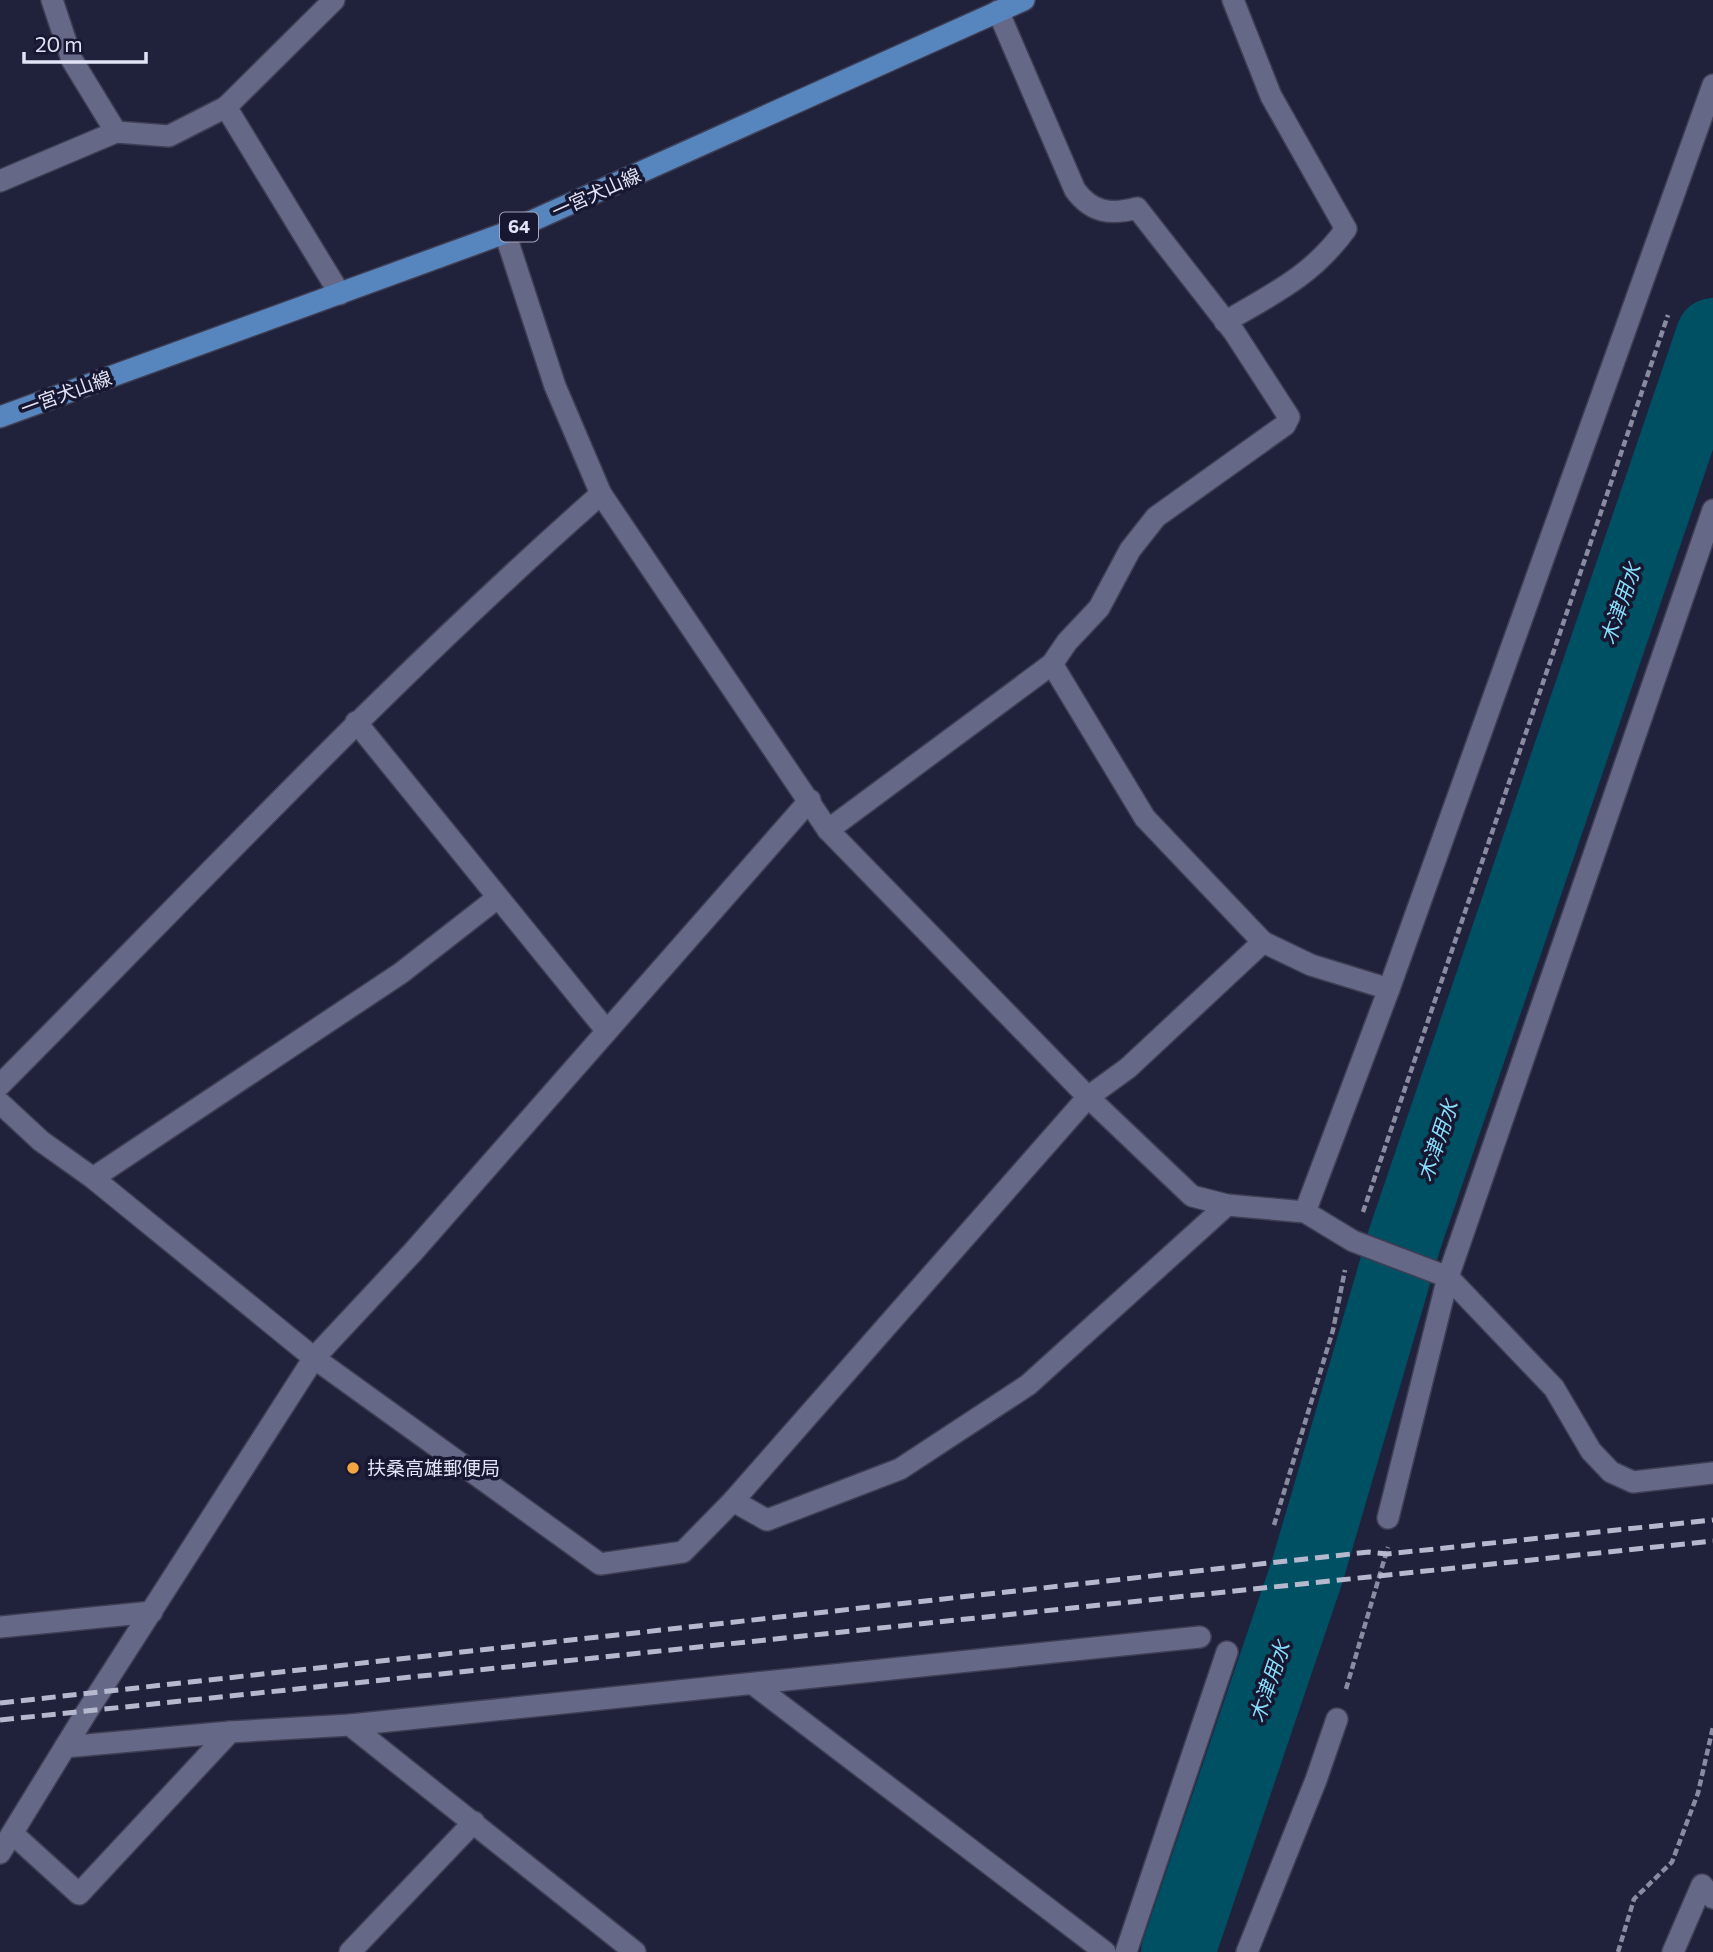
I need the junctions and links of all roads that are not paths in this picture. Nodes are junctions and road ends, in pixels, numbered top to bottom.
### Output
1 (52, 0) edge
2 (1024, 0) edge
3 (1233, 0) edge
4 (329, 2) edge
5 (998, 12) junction
6 (1713, 85) edge
7 (226, 107) junction
8 (116, 132) junction
9 (0, 181) edge
10 (505, 233) junction
11 (340, 294) junction
12 (1225, 322) junction
13 (0, 417) edge
14 (601, 495) junction
15 (1713, 510) edge
16 (1052, 664) junction
17 (356, 722) junction
18 (810, 800) junction
19 (828, 830) junction
20 (496, 899) junction
21 (1263, 942) junction
22 (1388, 989) junction
23 (606, 1030) junction
24 (0, 1085) edge
25 (1088, 1097) junction
26 (0, 1103) edge
27 (93, 1178) junction
28 (1227, 1205) junction
29 (1305, 1212) junction
30 (1448, 1277) junction
31 (314, 1358) junction
32 (1713, 1473) edge
33 (733, 1501) junction
34 (1388, 1518) road end
35 (152, 1612) junction
36 (0, 1626) edge
37 (1200, 1637) dead end
38 (1227, 1652) dead end
39 (753, 1684) junction
40 (1337, 1719) road end
41 (350, 1725) junction
42 (230, 1732) junction
43 (65, 1747) junction
44 (474, 1822) junction
45 (13, 1834) junction
46 (0, 1853) edge
47 (1713, 1898) edge
48 (350, 1952) edge
49 (635, 1952) edge
50 (1105, 1952) edge
51 (1126, 1952) edge
52 (1247, 1952) edge
53 (1673, 1952) edge

1 - 8 street
2 - 5 main road, 一宮犬山線 / 64
3 - 12 street
4 - 7 street
5 - 10 main road, 一宮犬山線 / 64
5 - 12 street
6 - 22 street
7 - 8 street
7 - 11 street
8 - 9 street
10 - 11 main road, 一宮犬山線 / 64
10 - 14 street
11 - 13 main road, 一宮犬山線 / 64
12 - 16 street
14 - 17 street
14 - 18 street
15 - 30 street
16 - 19 street
16 - 21 street
17 - 20 street
17 - 24 street
18 - 19 street
18 - 23 street
19 - 25 street
20 - 23 street
20 - 27 street
21 - 22 street
21 - 25 street
22 - 29 street
23 - 31 street
25 - 28 street
25 - 33 street
26 - 27 street
27 - 31 street
28 - 29 street
28 - 33 street
29 - 30 street
30 - 32 street
30 - 34 street
31 - 33 street
31 - 35 street
35 - 36 street
35 - 43 street
37 - 39 street
38 - 51 street
39 - 41 street
39 - 50 street
40 - 52 street
41 - 42 street
41 - 44 street
42 - 43 street
42 - 45 street
43 - 45 street
44 - 48 street
44 - 49 street
45 - 46 street
47 - 53 street

